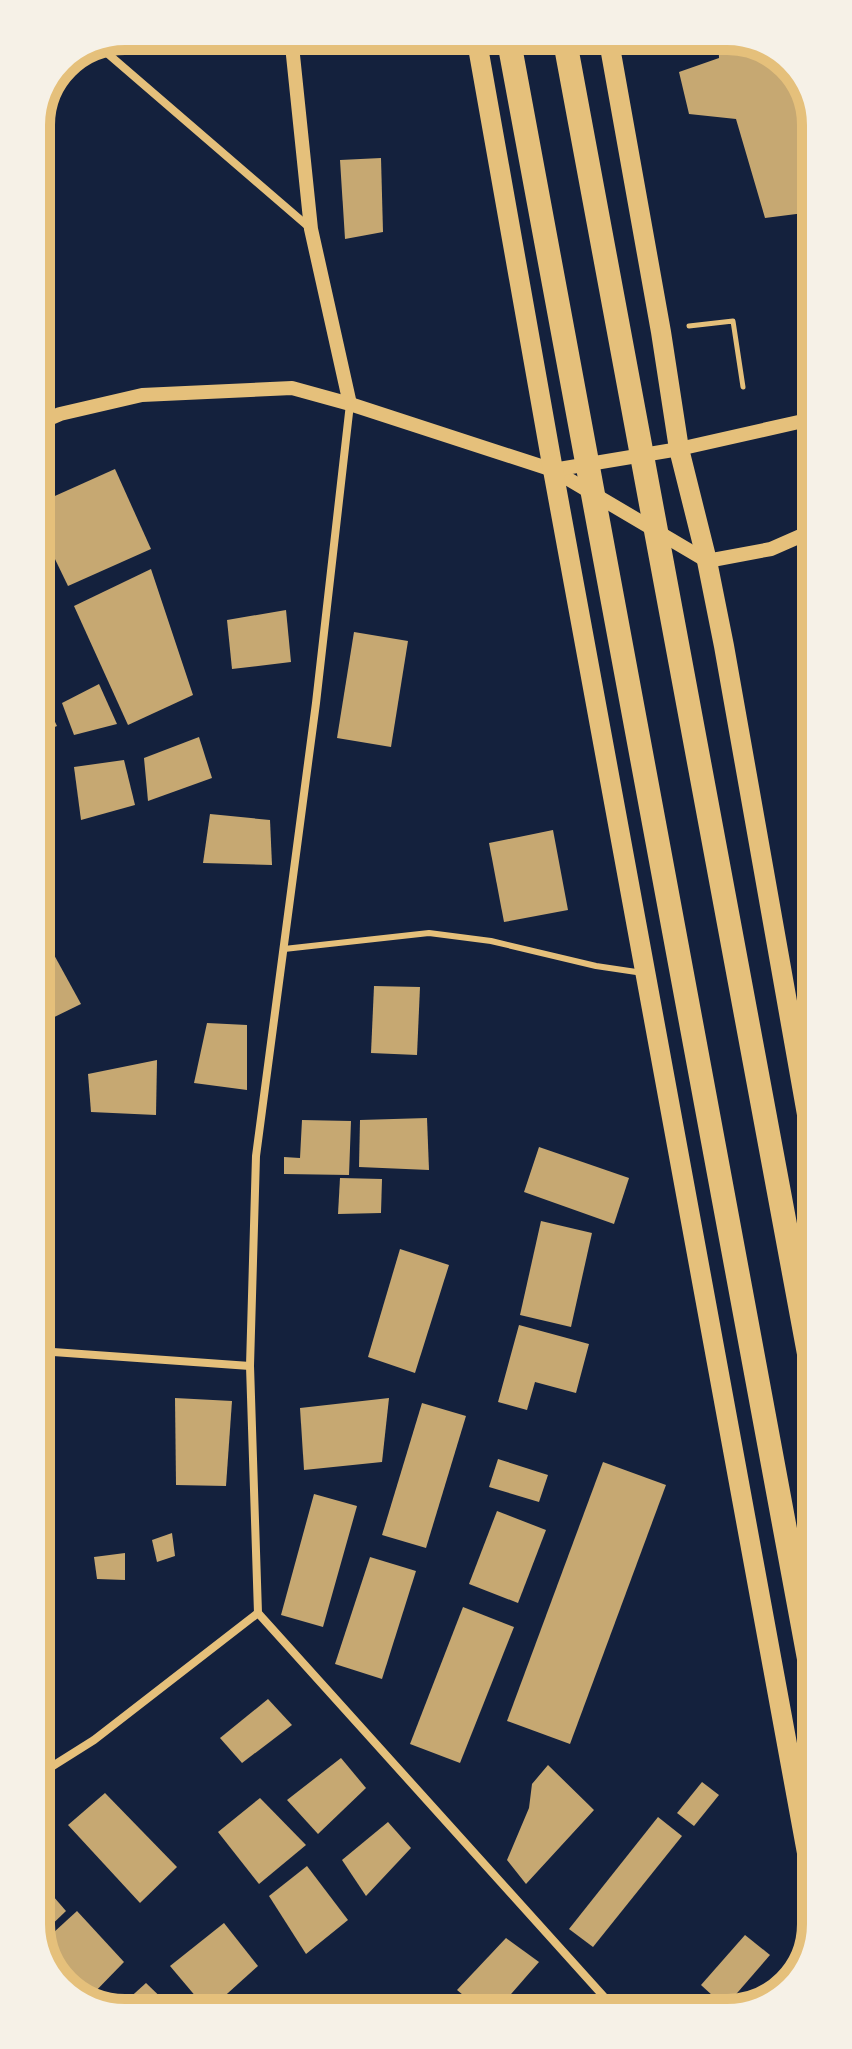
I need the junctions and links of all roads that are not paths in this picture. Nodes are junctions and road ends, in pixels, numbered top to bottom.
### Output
1 (292, 50) edge
2 (478, 50) edge
3 (511, 50) edge
4 (567, 50) edge
5 (611, 50) edge
6 (106, 53) edge
7 (311, 229) junction
8 (350, 404) junction
9 (50, 418) edge
10 (802, 421) edge
11 (679, 449) junction
12 (553, 470) junction
13 (802, 535) edge
14 (707, 561) junction
15 (284, 949) junction
16 (646, 974) junction
17 (802, 1087) edge
18 (802, 1316) edge
19 (50, 1352) edge
20 (250, 1366) junction
21 (258, 1613) junction
22 (802, 1621) edge
23 (50, 1768) edge
24 (802, 1826) edge
25 (606, 1999) edge

1 - 7 street
2 - 12 main road
3 - 22 highway
4 - 18 highway
5 - 11 main road
6 - 7 street
7 - 8 street
8 - 9 street
8 - 12 street
8 - 15 street
10 - 11 street
11 - 12 street
11 - 14 main road
12 - 14 street
12 - 16 main road
13 - 14 street
14 - 17 main road
15 - 16 lane
15 - 20 street
16 - 24 main road
19 - 20 street
20 - 21 street
21 - 23 street
21 - 25 street

